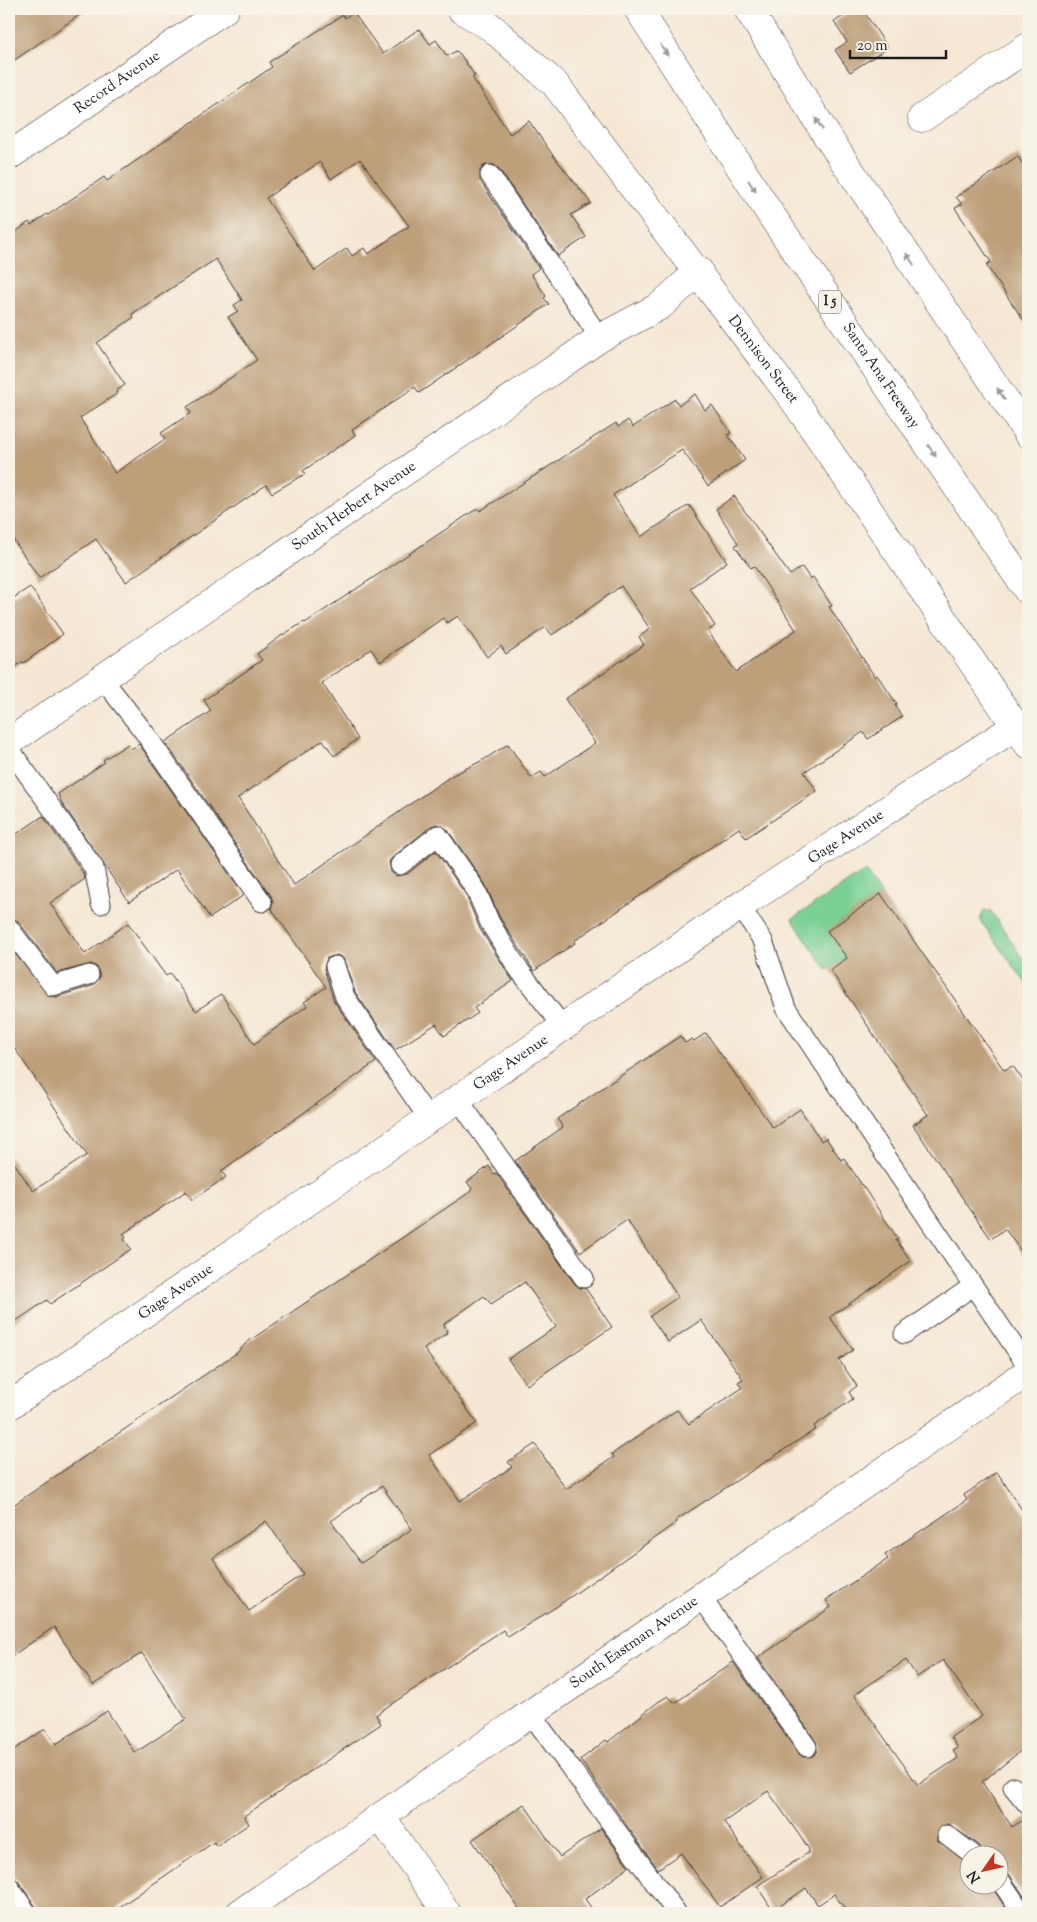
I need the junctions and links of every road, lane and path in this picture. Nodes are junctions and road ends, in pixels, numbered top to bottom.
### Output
1 (225, 9) edge
2 (461, 9) edge
3 (638, 9) edge
4 (748, 9) edge
5 (1028, 47) edge
6 (922, 118) dead end
7 (9, 156) edge
8 (490, 175) dead end
9 (699, 271) junction
10 (600, 338) junction
11 (1028, 434) edge
12 (1028, 591) edge
13 (102, 678) junction
14 (1022, 735) edge
15 (9, 742) edge
16 (9, 748) edge
17 (400, 865) dead end
18 (262, 902) dead end
19 (100, 904) dead end
20 (740, 906) junction
21 (9, 928) edge
22 (335, 966) dead end
23 (89, 976) dead end
24 (563, 1026) junction
25 (458, 1099) junction
26 (429, 1119) junction
27 (584, 1278) dead end
28 (973, 1286) junction
29 (904, 1334) dead end
30 (1028, 1367) edge
31 (1028, 1372) edge
32 (9, 1406) edge
33 (701, 1597) junction
34 (531, 1714) junction
35 (806, 1747) dead end
36 (1013, 1787) dead end
37 (1028, 1805) edge
38 (381, 1817) junction
39 (948, 1835) dead end
40 (960, 1844) edge
41 (9, 1887) edge
42 (1009, 1894) edge
43 (676, 1912) dead end
44 (26, 1913) edge
45 (240, 1913) edge
46 (447, 1913) edge
47 (1022, 1913) edge

1 - 7 main road, Record Avenue
2 - 9 main road, Dennison Street
3 -> 12 main road, Santa Ana Freeway / I 5
11 -> 4 main road
5 - 6 main road
8 - 10 lane
9 - 10 main road, South Herbert Avenue
9 - 14 main road, Dennison Street
10 - 13 main road, South Herbert Avenue
13 - 15 main road, South Herbert Avenue
13 - 18 lane
14 - 20 main road, Gage Avenue
16 - 19 lane
17 - 24 lane
20 - 24 main road, Gage Avenue
20 - 28 lane
21 - 23 lane
22 - 26 lane
24 - 25 main road, Gage Avenue
25 - 26 main road, Gage Avenue
25 - 27 lane
26 - 32 main road, Gage Avenue
28 - 29 lane
28 - 30 lane
31 - 33 main road, South Eastman Avenue
33 - 34 main road, South Eastman Avenue
33 - 35 lane
34 - 38 main road, South Eastman Avenue
34 - 43 lane
36 - 37 lane
38 - 45 main road, South Eastman Avenue
38 - 46 main road
39 - 40 lane
41 - 44 lane
42 - 47 lane

